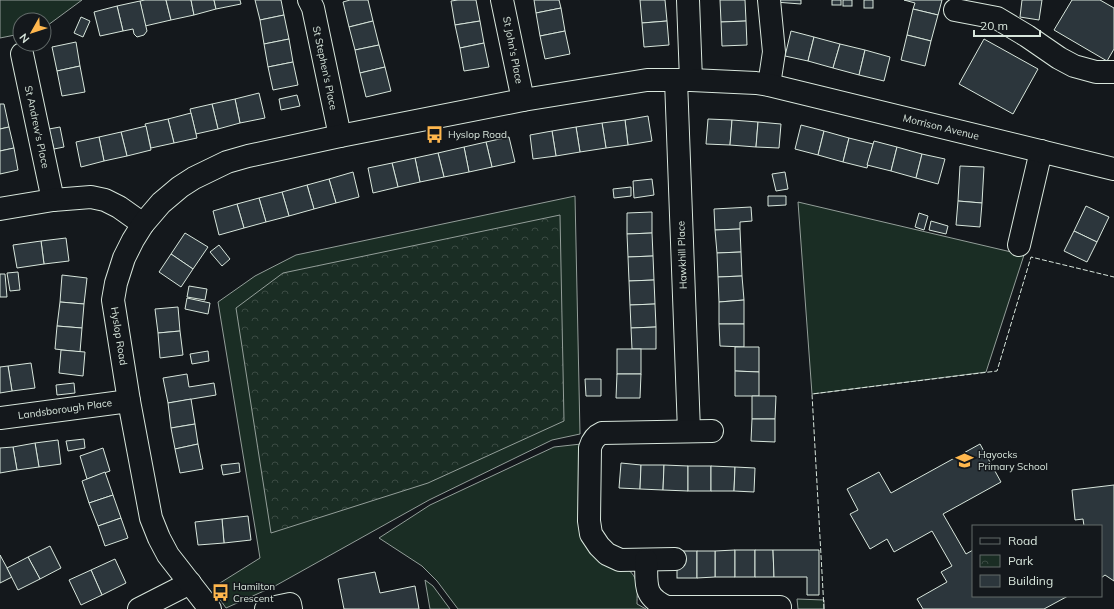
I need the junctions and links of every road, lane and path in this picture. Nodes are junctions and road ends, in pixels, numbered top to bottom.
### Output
1 (310, 0) edge
2 (502, 0) edge
3 (688, 0) edge
4 (769, 0) edge
5 (999, 9) edge
6 (955, 10) dead end
7 (22, 54) dead end
8 (1114, 72) edge
9 (683, 80) junction
10 (769, 85) junction
11 (523, 100) junction
12 (340, 136) junction
13 (1040, 151) junction
14 (1114, 169) edge
15 (53, 200) junction
16 (0, 209) edge
17 (143, 224) junction
18 (1019, 245) dead end
19 (129, 401) junction
20 (0, 418) edge
21 (689, 431) junction
22 (712, 431) dead end
23 (675, 559) dead end
24 (646, 560) junction
25 (190, 583) junction
26 (780, 606) dead end
27 (139, 609) edge
28 (210, 609) edge
29 (266, 609) edge
30 (291, 609) edge

1 - 12 street, St Stephen's Place
2 - 11 street, St John's Place
3 - 9 street, Hawkhill Place
4 - 10 street
5 - 6 street
5 - 8 street
7 - 15 street, St Andrew's Place
9 - 10 street, Hyslop Road
9 - 11 street, Hyslop Road
9 - 21 street, Hawkhill Place
10 - 13 street, Morrison Avenue
11 - 12 street, Hyslop Road
12 - 17 street, Hyslop Road
13 - 14 street, Morrison Avenue
13 - 18 street
15 - 16 street
15 - 17 street
17 - 19 street, Hyslop Road
19 - 20 street, Landsborough Place
19 - 25 street, Hyslop Road
21 - 22 street
21 - 24 street
23 - 24 street
24 - 26 street
25 - 27 street
25 - 28 street, Hyslop Road
29 - 30 street

